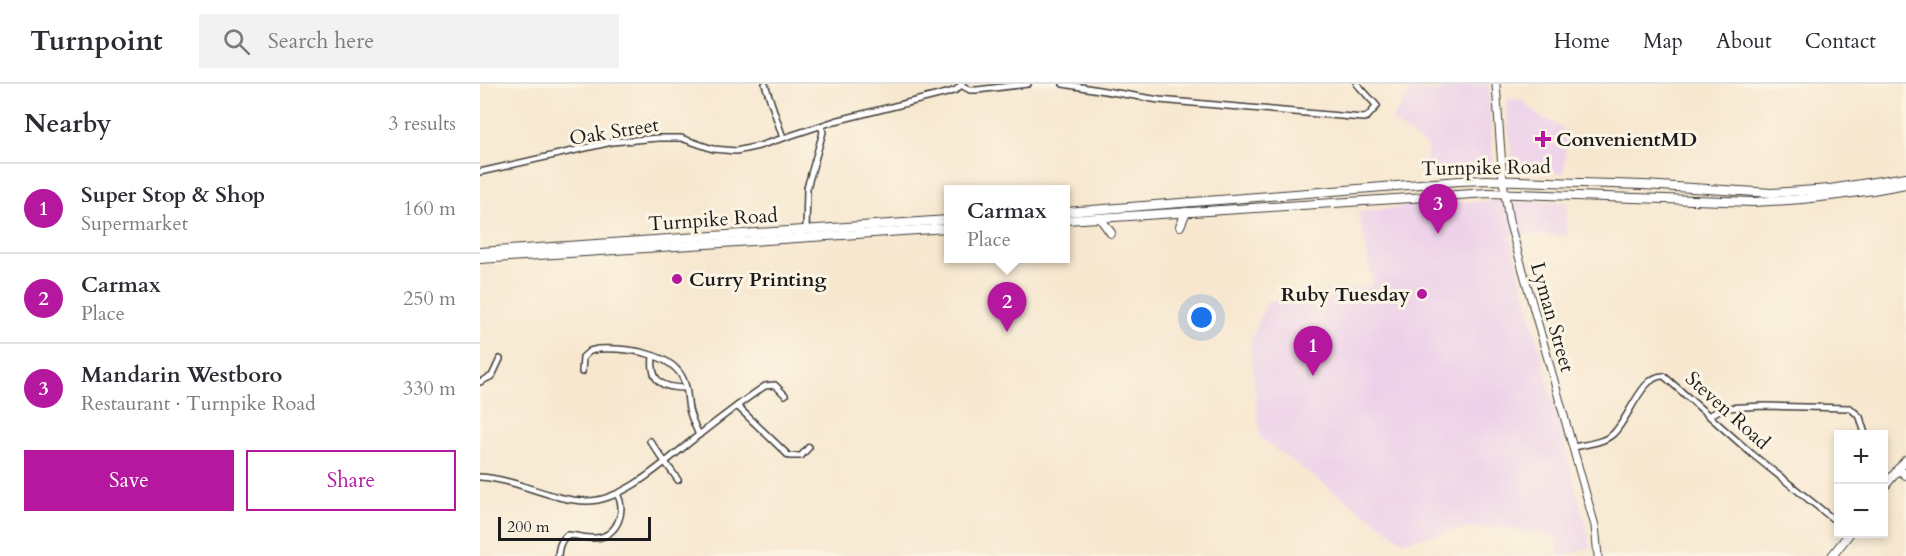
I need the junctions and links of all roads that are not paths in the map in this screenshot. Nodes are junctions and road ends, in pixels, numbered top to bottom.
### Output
1 (765, 84) edge
2 (961, 84) edge
3 (1028, 84) edge
4 (1063, 84) edge
5 (1357, 84) edge
6 (1496, 84) edge
7 (821, 126) junction
8 (783, 138) junction
9 (480, 172) edge
10 (1906, 177) edge
11 (1503, 181) junction
12 (1906, 184) edge
13 (1505, 194) junction
14 (1070, 212) edge
15 (1186, 212) junction
16 (1100, 218) junction
17 (944, 220) edge
18 (1070, 220) edge
19 (1180, 226) dead end
20 (944, 228) edge
21 (806, 230) junction
22 (1111, 233) dead end
23 (480, 252) edge
24 (480, 259) edge
25 (653, 356) junction
26 (500, 359) dead end
27 (582, 372) dead end
28 (480, 382) edge
29 (686, 388) junction
30 (785, 395) dead end
31 (737, 406) junction
32 (1710, 416) junction
33 (1864, 430) edge
34 (699, 435) junction
35 (650, 441) dead end
36 (809, 447) dead end
37 (1574, 447) junction
38 (1906, 460) edge
39 (664, 462) junction
40 (1898, 469) junction
41 (1906, 475) edge
42 (480, 477) edge
43 (678, 480) dead end
44 (1886, 484) edge
45 (617, 494) junction
46 (1834, 519) edge
47 (1846, 538) edge
48 (558, 555) edge
49 (1598, 556) edge
50 (1832, 556) edge

1 - 8 street
2 - 3 street, Oak Street
2 - 7 street, Oak Street
4 - 5 street
6 - 11 street, Lyman Street
7 - 8 street, Oak Street
7 - 21 street
8 - 9 street, Oak Street
10 - 11 highway, Turnpike Road
11 - 13 street, Lyman Street
11 - 14 highway, Turnpike Road
12 - 13 highway, Turnpike Road
13 - 15 highway, Turnpike Road
13 - 37 street, Lyman Street
15 - 16 highway, Turnpike Road
15 - 19 highway
16 - 18 highway, Turnpike Road
16 - 22 highway
17 - 21 highway, Turnpike Road
20 - 24 highway, Turnpike Road
21 - 23 highway, Turnpike Road
25 - 27 street
25 - 29 street
25 - 29 street
26 - 28 street
29 - 34 street
30 - 31 street
31 - 34 street
31 - 36 street
32 - 33 street
32 - 37 street, Steven Road
32 - 46 street, Steven Road
34 - 39 street
35 - 39 street
37 - 49 street, Lyman Street
38 - 40 main road
39 - 43 street
39 - 45 street
40 - 41 main road
40 - 44 main road
42 - 45 street
45 - 48 street
47 - 50 main road

